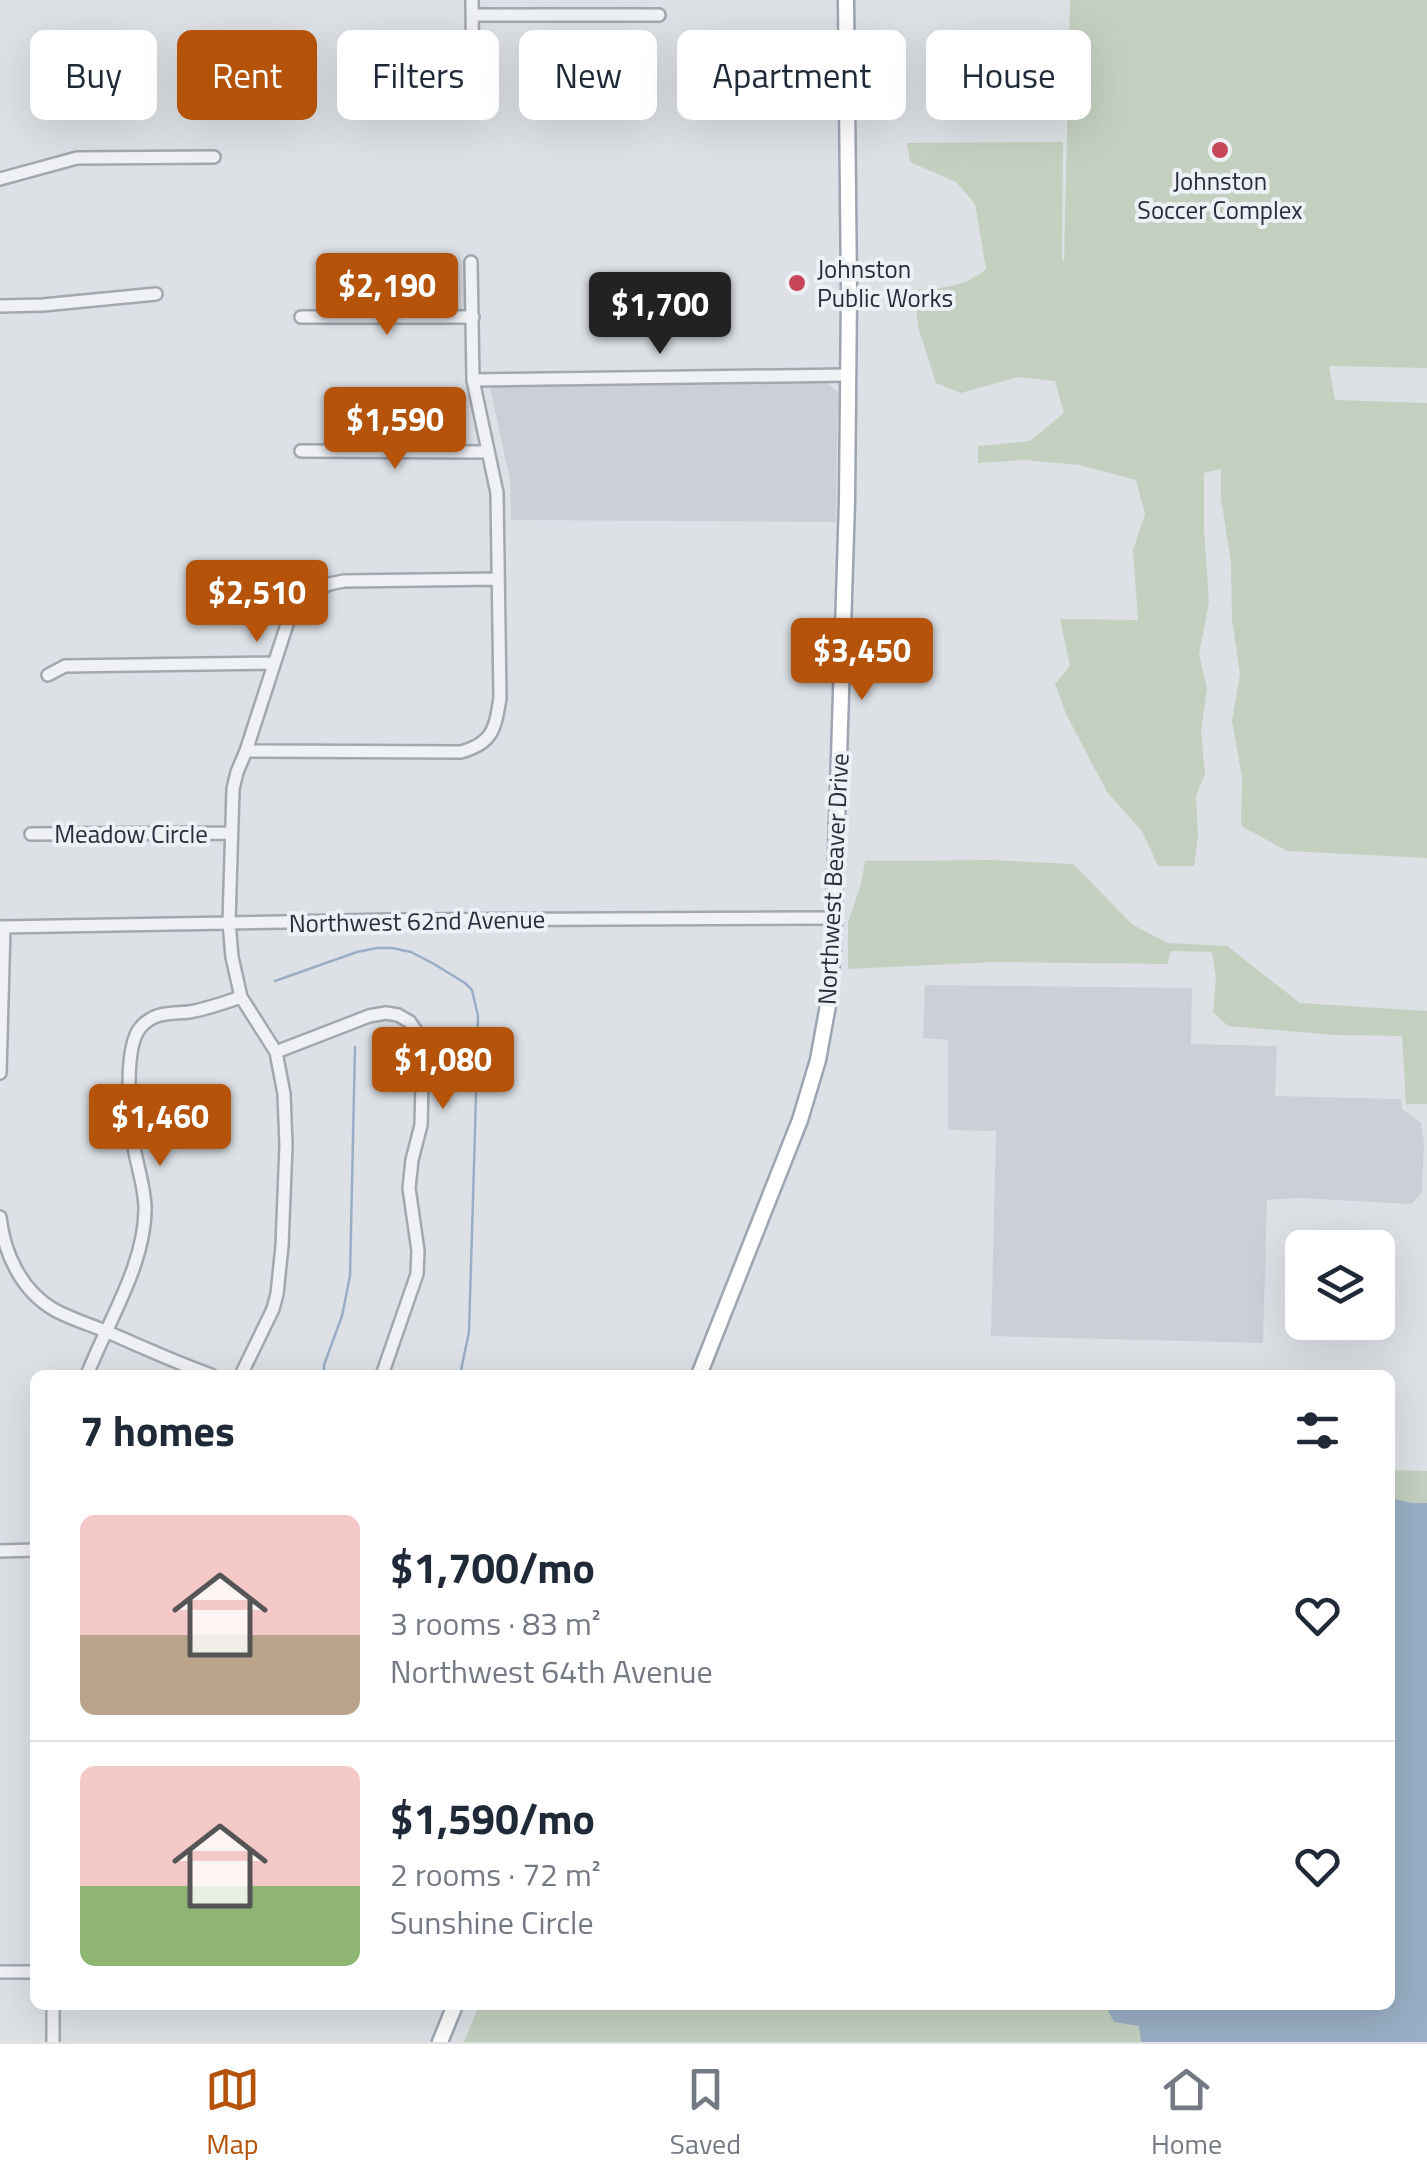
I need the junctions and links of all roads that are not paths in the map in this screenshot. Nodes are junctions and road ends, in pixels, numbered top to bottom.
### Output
1 (472, 0) edge
2 (846, 0) edge
3 (658, 15) dead end
4 (472, 16) junction
5 (472, 30) edge
6 (214, 156) dead end
7 (0, 179) edge
8 (471, 262) dead end
9 (156, 294) dead end
10 (0, 306) edge
11 (301, 317) dead end
12 (473, 317) junction
13 (848, 375) junction
14 (473, 380) junction
15 (301, 451) dead end
16 (488, 452) junction
17 (498, 579) junction
18 (273, 664) junction
19 (48, 675) dead end
20 (246, 751) junction
21 (231, 833) junction
22 (31, 834) dead end
23 (834, 918) junction
24 (229, 922) junction
25 (2, 927) edge
26 (241, 997) junction
27 (276, 1052) junction
28 (0, 1073) edge
29 (0, 1218) edge
30 (6, 1267) edge
31 (106, 1332) junction
32 (90, 1370) edge
33 (198, 1370) edge
34 (242, 1370) edge
35 (384, 1370) edge
36 (702, 1370) edge
37 (30, 1550) edge
38 (0, 1551) edge
39 (0, 1972) edge
40 (30, 1972) edge
41 (54, 2010) edge
42 (453, 2010) edge
43 (53, 2042) edge
44 (440, 2042) edge

1 - 4 street
2 - 13 main road, Northwest Beaver Drive
3 - 4 street
4 - 5 street
6 - 7 street
8 - 12 street
9 - 10 street
11 - 12 street
12 - 14 street
13 - 14 street
13 - 23 main road, Northwest Beaver Drive
14 - 16 street
15 - 16 street
16 - 17 street
17 - 18 street
17 - 20 street
18 - 19 street
18 - 20 street
20 - 21 street
21 - 22 street, Meadow Circle
21 - 24 street
23 - 24 street, Northwest 62nd Avenue
23 - 36 main road, Northwest Beaver Drive
24 - 25 street, Northwest 62nd Avenue
24 - 26 street
25 - 28 street
26 - 27 street
26 - 31 street
27 - 34 street
27 - 35 street
29 - 30 street
30 - 31 street
31 - 32 street
31 - 33 street
37 - 38 street
39 - 40 street
41 - 43 street
42 - 44 main road

